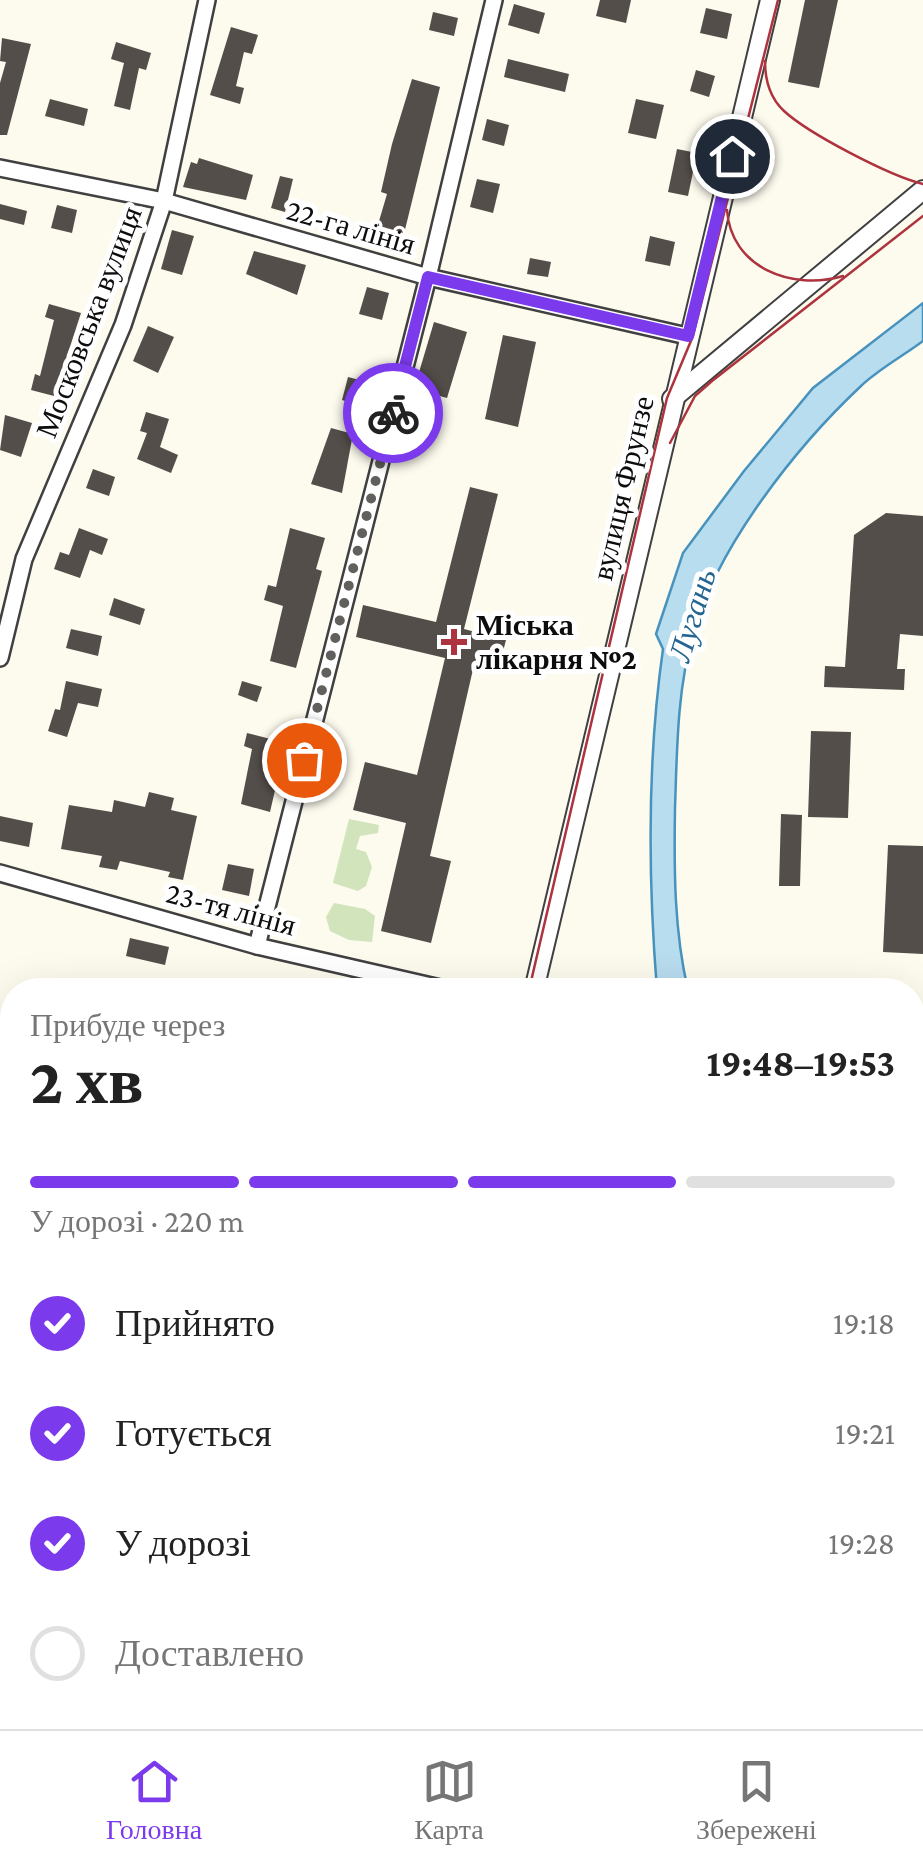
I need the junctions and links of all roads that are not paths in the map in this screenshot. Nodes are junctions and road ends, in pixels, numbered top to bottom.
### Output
1 (207, 0) edge
2 (494, 0) edge
3 (770, 0) edge
4 (0, 168) edge
5 (923, 190) edge
6 (164, 202) junction
7 (428, 277) junction
8 (688, 336) junction
9 (672, 400) junction
10 (0, 658) edge
11 (0, 874) edge
12 (257, 946) junction
13 (397, 978) edge
14 (537, 978) edge

1 - 6 street, Московська вулиця
2 - 7 street
3 - 8 street, вулиця Фрунзе
4 - 6 street, 22-га лінія
5 - 9 street
6 - 7 street, 22-га лінія
6 - 10 street, Московська вулиця
7 - 8 street, 22-га лінія
7 - 12 street
8 - 9 street, вулиця Фрунзе
9 - 14 street, вулиця Фрунзе
11 - 12 street, 23-тя лінія
12 - 13 street, 23-тя лінія

